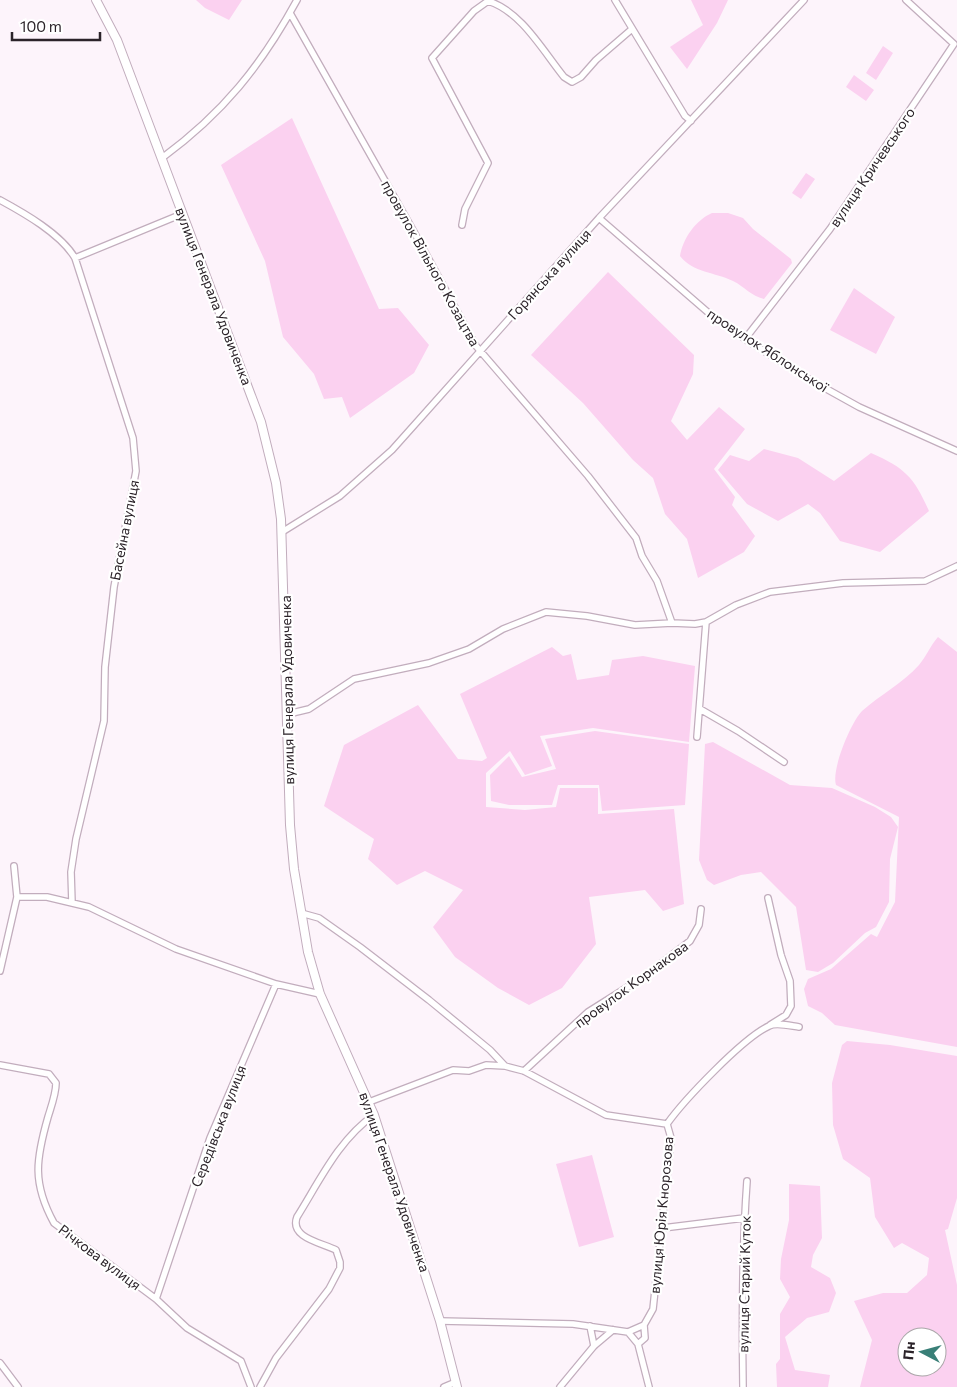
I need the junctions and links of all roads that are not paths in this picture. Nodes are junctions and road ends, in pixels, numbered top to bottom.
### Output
1 (96, 0) edge
2 (297, 0) edge
3 (615, 0) edge
4 (804, 0) edge
5 (906, 0) edge
6 (290, 13) junction
7 (632, 29) junction
8 (691, 121) junction
9 (162, 158) junction
10 (0, 200) edge
11 (182, 214) junction
12 (599, 218) junction
13 (462, 225) dead end
14 (76, 258) junction
15 (744, 339) junction
16 (480, 350) junction
17 (957, 451) edge
18 (282, 532) junction
19 (957, 566) edge
20 (706, 622) junction
21 (672, 623) junction
22 (700, 709) junction
23 (288, 714) junction
24 (696, 737) dead end
25 (784, 762) dead end
26 (14, 866) dead end
27 (17, 897) junction
28 (768, 898) dead end
29 (72, 903) junction
30 (701, 909) dead end
31 (301, 913) junction
32 (0, 971) edge
33 (276, 984) junction
34 (320, 994) junction
35 (770, 1025) junction
36 (799, 1027) dead end
37 (0, 1065) edge
38 (505, 1066) junction
39 (524, 1071) junction
40 (369, 1102) junction
41 (374, 1115) junction
42 (667, 1124) junction
43 (747, 1180) dead end
44 (744, 1218) junction
45 (663, 1228) junction
46 (156, 1299) junction
47 (440, 1321) junction
48 (644, 1325) junction
49 (590, 1326) junction
50 (613, 1330) junction
51 (628, 1332) junction
52 (638, 1344) junction
53 (594, 1346) junction
54 (0, 1363) edge
55 (457, 1385) edge
56 (18, 1387) edge
57 (251, 1387) edge
58 (260, 1387) edge
59 (444, 1387) edge
60 (560, 1387) edge
61 (649, 1387) edge
62 (743, 1387) edge

1 - 9 main road, вулиця Генерала Удовиченка
2 - 6 street
3 - 7 street
4 - 8 street, Горянська вулиця
5 - 15 street, вулиця Кричевського
6 - 9 street
6 - 16 street, провулок Вільного Козацтва
7 - 8 street
7 - 13 street
8 - 12 street, Горянська вулиця
9 - 11 main road, вулиця Генерала Удовиченка
10 - 14 street, Басейна вулиця
11 - 14 street
11 - 18 main road, вулиця Генерала Удовиченка
12 - 15 street, провулок Яблонської
12 - 16 street, Горянська вулиця
14 - 29 street, Басейна вулиця
15 - 17 street, провулок Яблонської
16 - 18 street, Горянська вулиця
16 - 21 street, провулок Вільного Козацтва
18 - 23 main road, вулиця Генерала Удовиченка
19 - 20 street
20 - 21 street
20 - 22 street
21 - 23 street
22 - 24 street
22 - 25 street
23 - 31 main road, вулиця Генерала Удовиченка
26 - 27 street
27 - 29 street
27 - 32 street
28 - 35 street
29 - 33 street
30 - 39 street, провулок Корнакова
31 - 34 main road, вулиця Генерала Удовиченка
31 - 38 street
33 - 34 street
33 - 46 street, Середівська вулиця
34 - 40 main road, вулиця Генерала Удовиченка
35 - 36 street
35 - 42 street
37 - 46 street, Річкова вулиця
38 - 39 street, вулиця Юрія Кнорозова
38 - 40 street
39 - 42 street, вулиця Юрія Кнорозова
40 - 41 main road, вулиця Генерала Удовиченка
41 - 47 main road, вулиця Генерала Удовиченка
41 - 58 street
42 - 45 street, вулиця Юрія Кнорозова
43 - 44 street, вулиця Старий Куток
44 - 45 street
44 - 62 street, вулиця Старий Куток
45 - 48 street, вулиця Юрія Кнорозова
46 - 57 street, Річкова вулиця
47 - 49 street
47 - 55 main road, вулиця Генерала Удовиченка
48 - 51 street
48 - 52 street, вулиця Юрія Кнорозова
49 - 50 street
49 - 53 street
50 - 51 street
50 - 53 street
51 - 52 street
52 - 61 street
53 - 60 street
54 - 56 street
55 - 59 street

